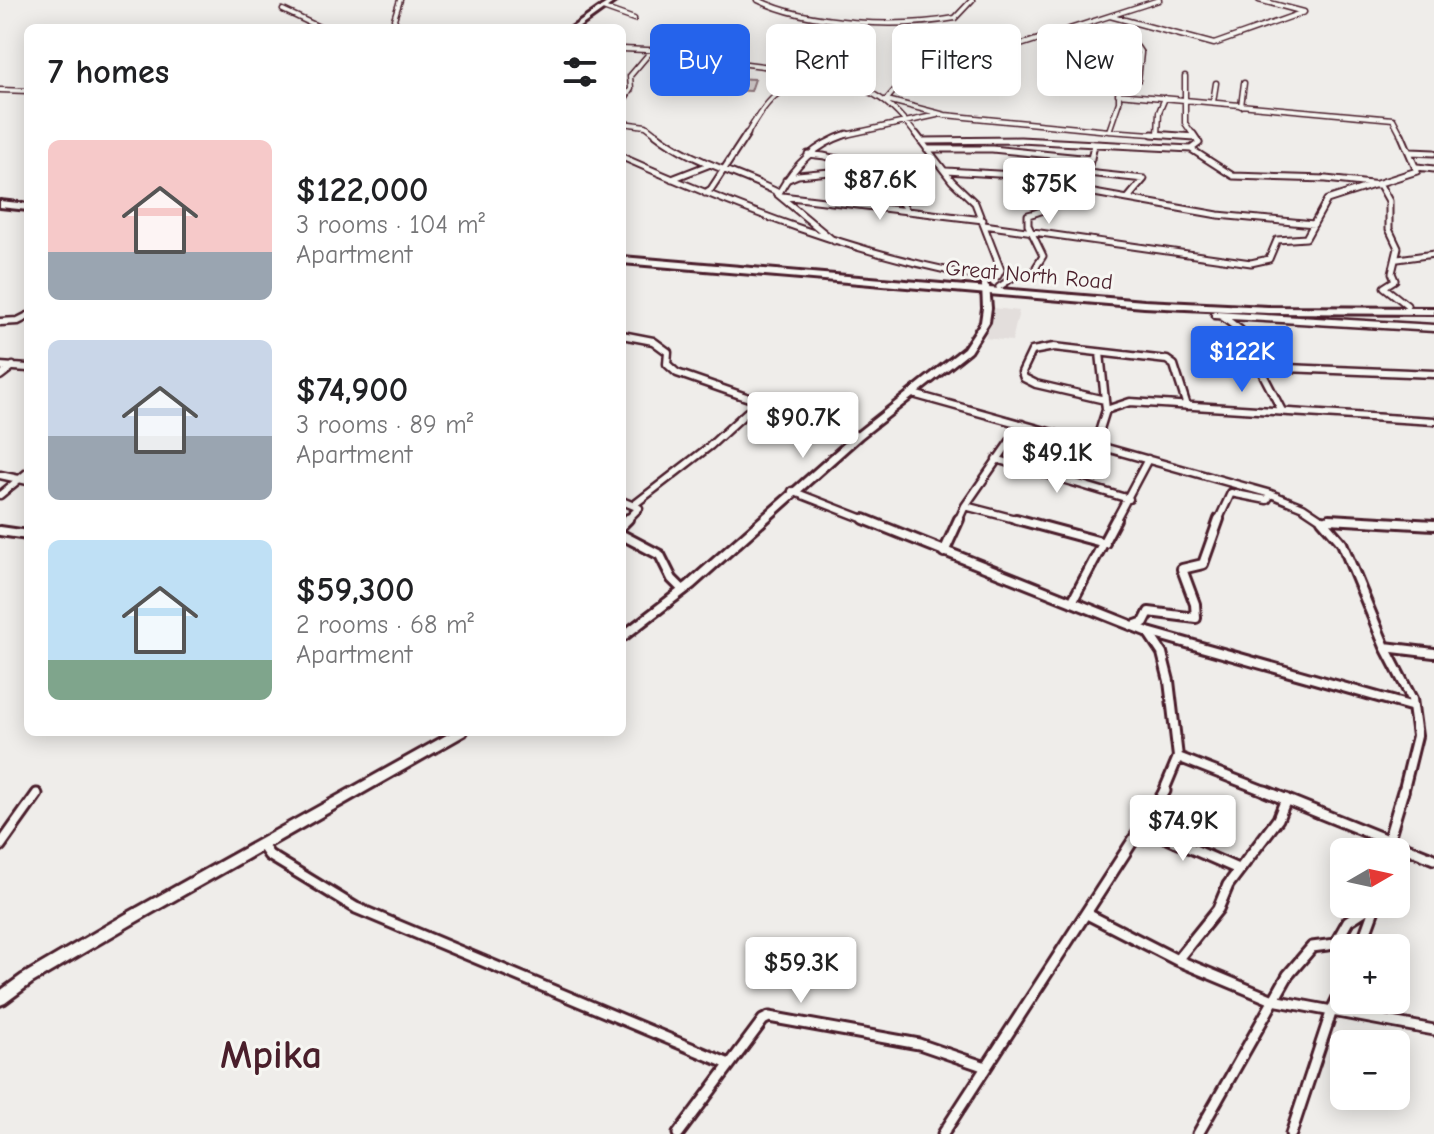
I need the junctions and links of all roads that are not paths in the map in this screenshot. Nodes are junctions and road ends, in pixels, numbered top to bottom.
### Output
1 (400, 0) edge
2 (614, 0) edge
3 (758, 0) edge
4 (972, 0) edge
5 (1159, 0) edge
6 (1259, 0) edge
7 (603, 8) junction
8 (283, 10) dead end
9 (1110, 16) junction
10 (634, 19) dead end
11 (313, 24) edge
12 (396, 24) edge
13 (580, 24) edge
14 (1085, 24) edge
15 (1037, 40) edge
16 (626, 49) edge
17 (650, 50) edge
18 (650, 52) edge
19 (626, 71) edge
20 (634, 71) junction
21 (1185, 76) dead end
22 (1216, 83) dead end
23 (1244, 83) dead end
24 (0, 90) edge
25 (24, 91) edge
26 (876, 93) edge
27 (772, 96) edge
28 (1118, 96) edge
29 (1142, 96) edge
30 (626, 97) edge
31 (1165, 98) junction
32 (1184, 99) junction
33 (885, 100) junction
34 (1213, 102) junction
35 (1241, 106) junction
36 (939, 114) junction
37 (626, 124) edge
38 (909, 125) junction
39 (1105, 131) junction
40 (1158, 135) junction
41 (1195, 137) junction
42 (921, 141) junction
43 (1094, 144) junction
44 (927, 149) junction
45 (1191, 149) junction
46 (1411, 152) junction
47 (1434, 153) edge
48 (808, 154) junction
49 (626, 159) edge
50 (1091, 159) junction
51 (708, 165) junction
52 (1417, 167) junction
53 (1434, 169) edge
54 (723, 170) junction
55 (863, 170) junction
56 (946, 171) junction
57 (1087, 173) junction
58 (672, 179) junction
59 (1084, 179) junction
60 (784, 181) junction
61 (1380, 185) junction
62 (1077, 190) junction
63 (705, 193) junction
64 (780, 194) junction
65 (1128, 198) junction
66 (0, 207) edge
67 (24, 209) edge
68 (907, 211) junction
69 (983, 223) junction
70 (1314, 224) junction
71 (1034, 233) junction
72 (835, 243) junction
73 (1434, 254) edge
74 (626, 258) edge
75 (1398, 259) junction
76 (985, 285) junction
77 (999, 287) junction
78 (1407, 305) junction
79 (1434, 308) edge
80 (1214, 311) junction
81 (24, 318) edge
82 (0, 322) edge
83 (1434, 328) edge
84 (626, 336) edge
85 (1100, 353) junction
86 (0, 366) edge
87 (13, 366) junction
88 (24, 367) edge
89 (1261, 367) junction
90 (1434, 374) edge
91 (0, 376) edge
92 (913, 394) junction
93 (1105, 400) junction
94 (769, 403) junction
95 (1187, 406) junction
96 (1106, 410) junction
97 (1282, 411) junction
98 (1434, 421) edge
99 (1022, 424) junction
100 (858, 436) junction
101 (1095, 445) junction
102 (996, 459) junction
103 (1148, 459) junction
104 (0, 475) edge
105 (24, 476) edge
106 (19, 480) junction
107 (24, 481) edge
108 (792, 491) junction
109 (1271, 494) junction
110 (0, 495) edge
111 (1129, 499) junction
112 (626, 502) edge
113 (635, 504) junction
114 (965, 506) junction
115 (1321, 519) junction
116 (626, 521) edge
117 (1434, 525) edge
118 (0, 531) edge
119 (24, 534) edge
120 (626, 537) edge
121 (1105, 543) junction
122 (944, 552) junction
123 (683, 590) junction
124 (1072, 602) junction
125 (1133, 626) junction
126 (1148, 632) junction
127 (626, 634) edge
128 (1385, 647) junction
129 (1434, 653) edge
130 (1410, 706) junction
131 (454, 736) edge
132 (1178, 757) junction
133 (37, 794) dead end
134 (1286, 799) junction
135 (1142, 827) junction
136 (1387, 838) joint
137 (262, 845) junction
138 (0, 846) edge
139 (1410, 848) edge
140 (1434, 859) edge
141 (1238, 869) junction
142 (1087, 914) junction
143 (1353, 918) edge
144 (1177, 960) junction
145 (0, 999) edge
146 (1273, 1000) junction
147 (1330, 1010) edge
148 (1331, 1014) edge
149 (1352, 1014) edge
150 (1434, 1030) edge
151 (729, 1064) junction
152 (986, 1067) junction
153 (1294, 1133) edge
154 (678, 1134) edge
155 (943, 1134) edge
156 (1198, 1134) edge

1 - 12 street
2 - 7 main road
3 - 4 street
5 - 9 street
6 - 9 street
7 - 10 street
7 - 13 main road
8 - 11 street
9 - 14 street
15 - 33 street
16 - 17 street
18 - 20 street
19 - 20 street
20 - 30 street
21 - 32 street
22 - 34 street
23 - 35 street
24 - 25 street
26 - 33 street
27 - 54 street
28 - 39 street
29 - 31 street
31 - 32 street
31 - 40 street
32 - 34 street
32 - 41 street
33 - 36 street
33 - 38 street
34 - 35 street
35 - 46 street
36 - 38 street
36 - 39 street
37 - 51 street
38 - 42 street
38 - 48 street
39 - 40 street
40 - 41 street
41 - 45 street
42 - 43 street
42 - 44 street
43 - 45 street
43 - 50 street
44 - 50 street
44 - 56 street
45 - 61 street
46 - 47 street
46 - 52 street
48 - 55 street
48 - 60 street
49 - 58 street
50 - 57 street
51 - 54 street
51 - 58 street
52 - 53 street
52 - 61 street
54 - 63 street
54 - 64 street
55 - 60 street
55 - 68 street
56 - 59 street
56 - 69 street
57 - 59 street
57 - 65 street
58 - 63 street
59 - 62 street
60 - 64 street
61 - 70 street
61 - 75 street
62 - 65 street
62 - 71 street
63 - 72 street
64 - 68 street
64 - 72 street
65 - 70 street
66 - 67 highway
68 - 69 street
69 - 71 street
69 - 76 street
70 - 71 street
71 - 77 street
72 - 76 street
73 - 75 street
74 - 76 highway, Great North Road
75 - 78 street
76 - 77 highway, Great North Road
76 - 80 highway, Great North Road
76 - 92 main road
77 - 78 highway, Great North Road
78 - 79 highway, Great North Road
79 - 80 highway, Great North Road
80 - 83 street
80 - 89 street
81 - 82 street
84 - 94 street
85 - 93 street
85 - 93 street
85 - 95 street
86 - 87 street
87 - 88 street
87 - 91 street
89 - 90 street
89 - 97 street
92 - 99 street
92 - 100 main road
93 - 96 street
94 - 100 street
94 - 113 street
95 - 96 street
95 - 97 street
96 - 101 street
97 - 98 street
99 - 101 street
99 - 102 street
100 - 108 main road
101 - 103 street
102 - 111 street
102 - 114 street
103 - 109 street
103 - 111 street
104 - 106 street
105 - 106 street
106 - 107 street
106 - 110 street
108 - 122 street
108 - 123 main road
109 - 115 street
109 - 125 street
111 - 121 street
112 - 113 street
113 - 116 street
114 - 121 street
114 - 122 street
115 - 117 street
115 - 128 street
118 - 119 street
120 - 123 street
121 - 124 street
122 - 124 street
123 - 127 main road
124 - 125 street
125 - 126 street
126 - 130 street
126 - 132 street
128 - 129 street
128 - 130 street
130 - 136 street
131 - 137 main road
132 - 134 street
132 - 135 street
133 - 138 street
134 - 136 street
134 - 141 street
135 - 141 street
135 - 142 street
137 - 145 main road
137 - 151 street
139 - 140 street
141 - 144 street
142 - 144 street
142 - 152 street
143 - 146 street
144 - 146 street
146 - 147 street
146 - 156 street
148 - 153 street
149 - 150 street
151 - 152 street
151 - 154 street
152 - 155 street

